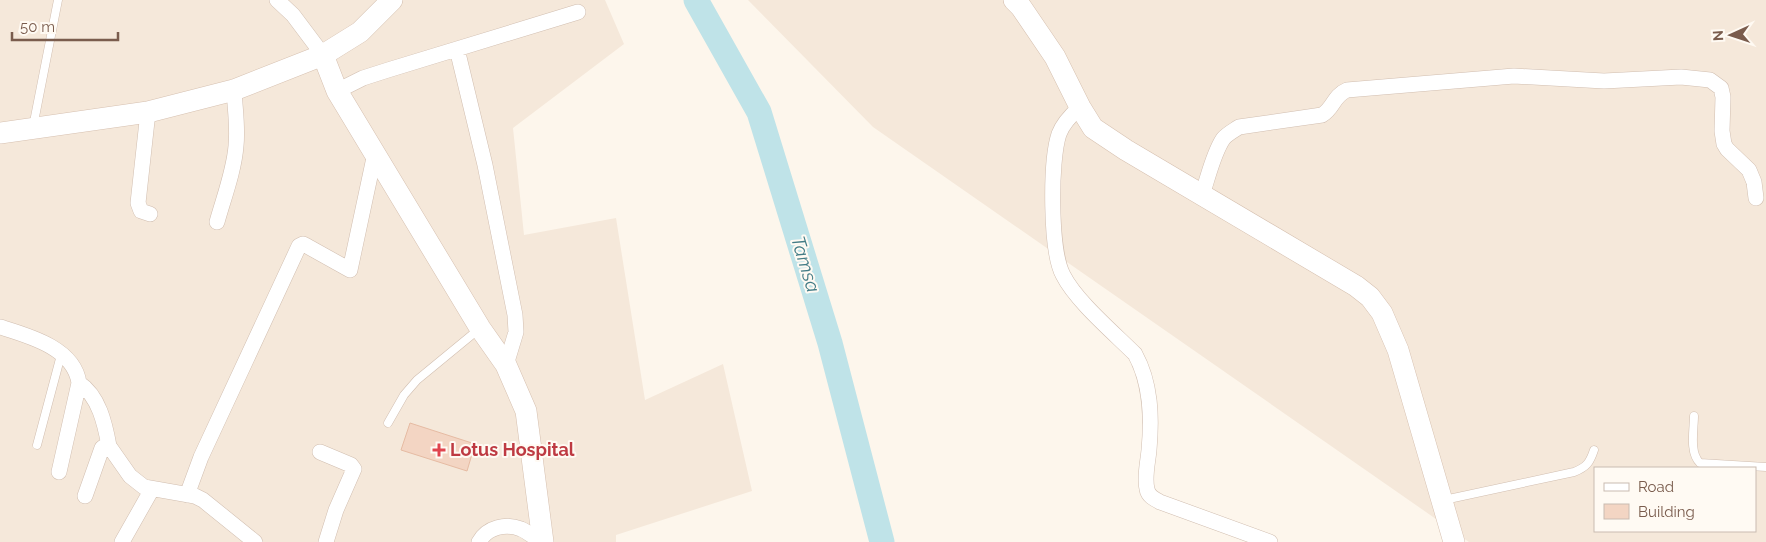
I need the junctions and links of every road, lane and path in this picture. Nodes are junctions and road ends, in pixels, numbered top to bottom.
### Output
1 (58, 0) edge
2 (277, 0) edge
3 (392, 0) edge
4 (1014, 0) edge
5 (578, 12) dead end
6 (457, 49) junction
7 (323, 55) junction
8 (234, 90) junction
9 (337, 91) junction
10 (1080, 107) junction
11 (148, 112) junction
12 (32, 128) junction
13 (0, 133) edge
14 (375, 153) junction
15 (1202, 195) junction
16 (1756, 198) dead end
17 (150, 214) dead end
18 (217, 222) dead end
19 (0, 327) edge
20 (480, 328) junction
21 (61, 355) junction
22 (506, 365) junction
23 (79, 383) junction
24 (1694, 416) dead end
25 (388, 424) dead end
26 (37, 445) dead end
27 (110, 446) junction
28 (1594, 450) dead end
29 (320, 452) dead end
30 (1766, 466) edge
31 (59, 472) dead end
32 (152, 489) junction
33 (187, 495) junction
34 (85, 496) dead end
35 (1442, 500) junction
36 (122, 542) edge
37 (255, 542) edge
38 (326, 542) edge
39 (479, 542) edge
40 (542, 542) edge
41 (1270, 542) edge
42 (1454, 542) edge

1 - 12 lane
2 - 7 street
3 - 7 street
4 - 10 street
5 - 6 street
6 - 9 street
6 - 22 street
7 - 8 street
7 - 9 street
8 - 11 street
8 - 18 street
9 - 14 street
10 - 15 street
10 - 41 street
11 - 12 street
11 - 17 street
12 - 13 street
14 - 20 street
14 - 33 street
15 - 16 street
15 - 35 street
19 - 21 street
20 - 22 street
20 - 25 lane
21 - 23 street
21 - 26 lane
22 - 40 street
23 - 27 street
23 - 31 street
24 - 30 lane
27 - 32 street
27 - 34 street
28 - 35 lane
29 - 38 street
32 - 33 street
32 - 36 street
33 - 37 street
35 - 42 street
39 - 40 street

